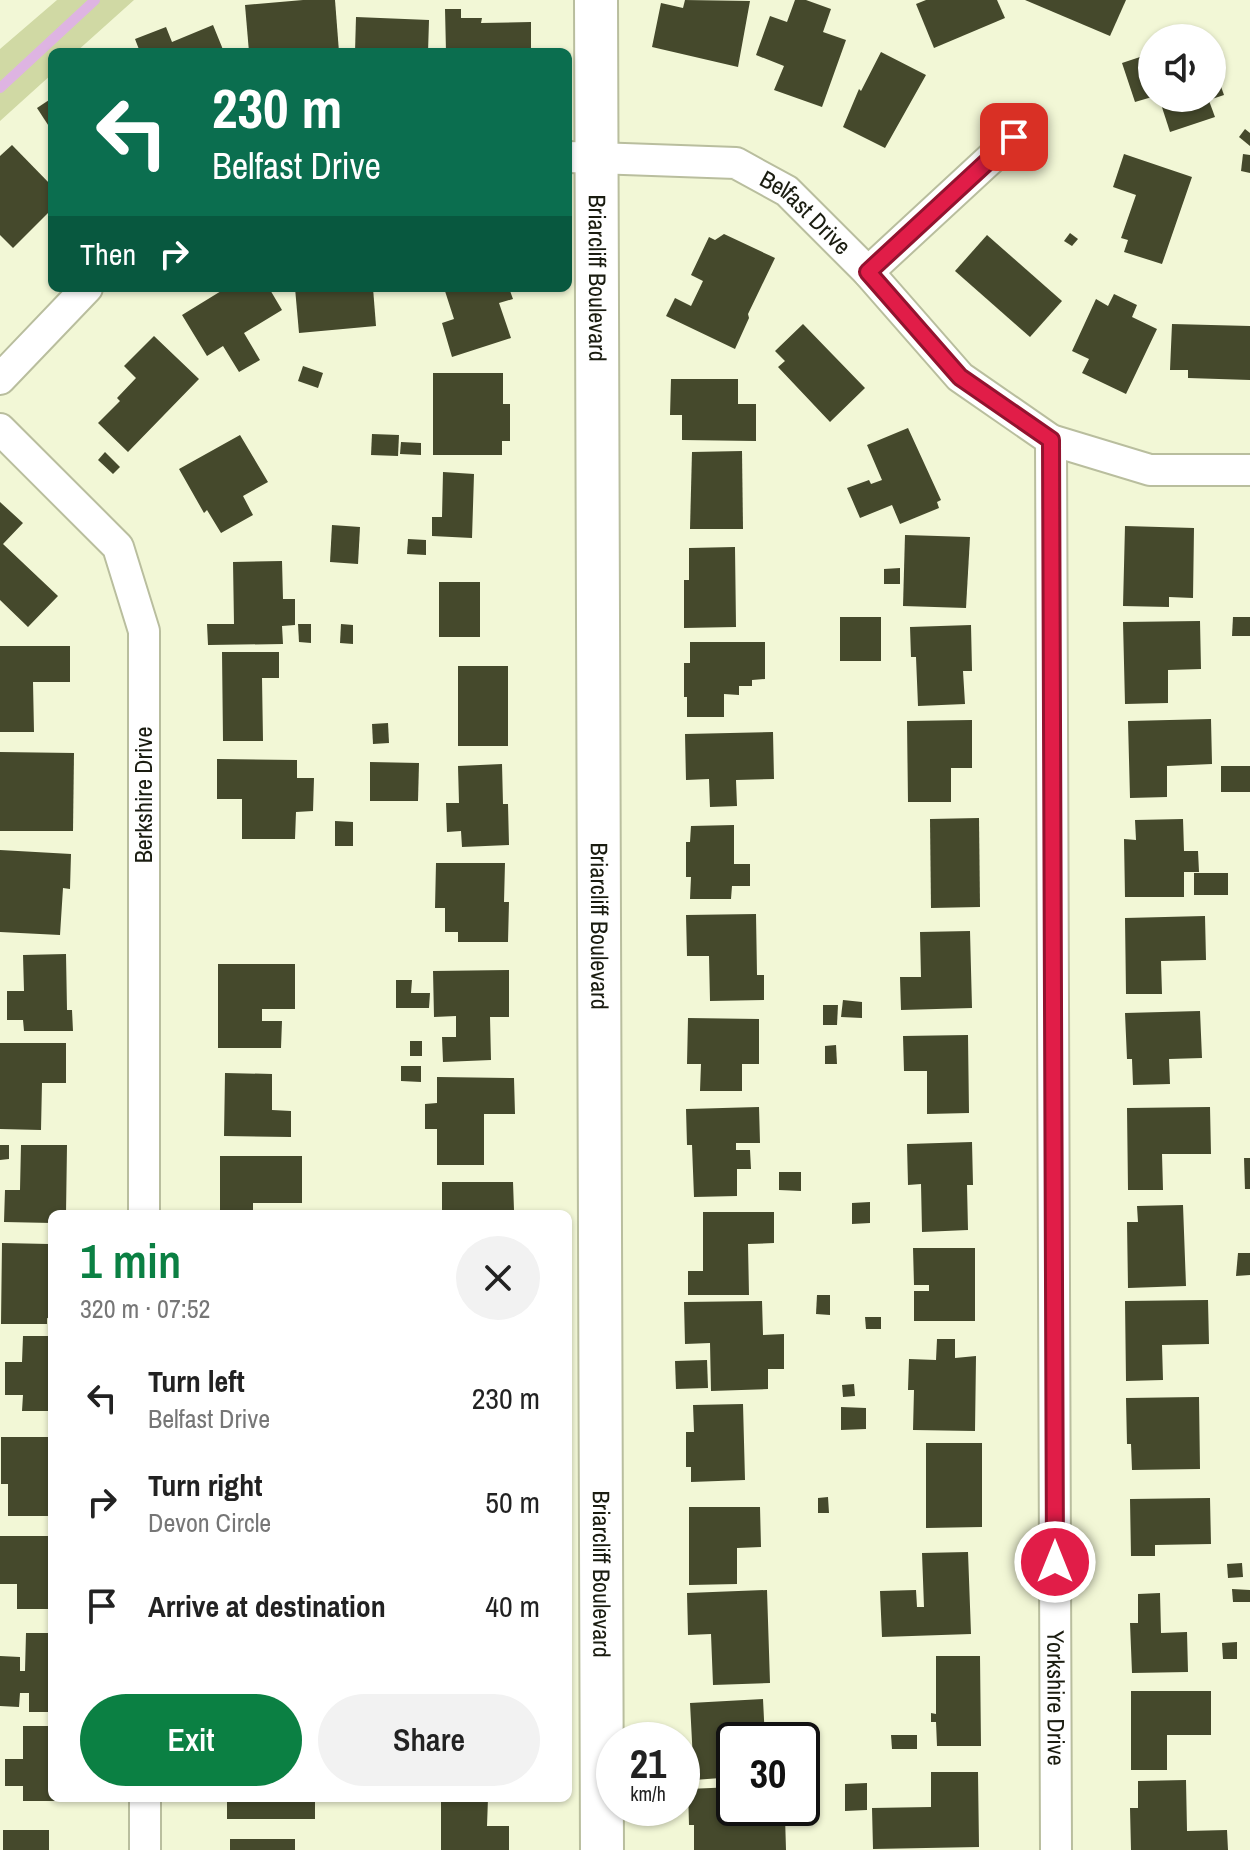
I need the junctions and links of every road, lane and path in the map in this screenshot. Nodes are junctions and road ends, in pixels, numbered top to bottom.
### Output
1 (596, 0) edge
2 (1014, 137) dead end
3 (582, 156) edge
4 (868, 272) junction
5 (83, 292) edge
6 (0, 379) edge
7 (0, 429) edge
8 (1051, 440) junction
9 (1250, 470) edge
10 (144, 1210) edge
11 (145, 1802) edge
12 (145, 1850) edge
13 (602, 1850) edge
14 (1056, 1850) edge

1 - 3 street, Briarcliff Boulevard
2 - 4 street
3 - 4 street, Belfast Drive
3 - 13 street, Briarcliff Boulevard
4 - 8 street, Belfast Drive
5 - 6 street
7 - 10 street, Berkshire Drive
8 - 9 street, Belfast Drive
8 - 14 street, Yorkshire Drive
11 - 12 street

